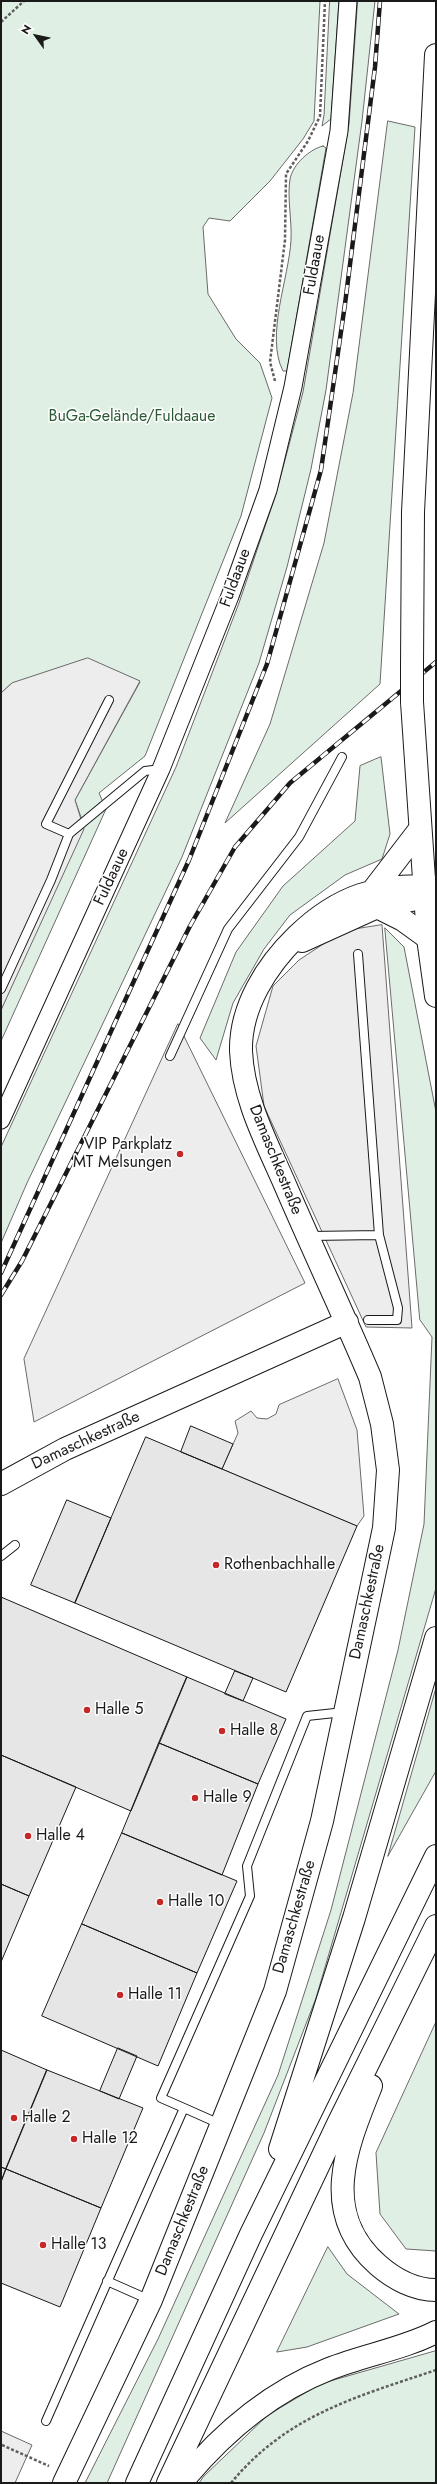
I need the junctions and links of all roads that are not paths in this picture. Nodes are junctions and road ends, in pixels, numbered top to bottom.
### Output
1 (348, 1) edge
2 (436, 55) edge
3 (109, 700) dead end
4 (342, 757) dead end
5 (162, 769) junction
6 (420, 828) junction
7 (69, 834) junction
8 (430, 891) edge
9 (375, 898) junction
10 (428, 938) junction
11 (358, 954) dead end
12 (1, 989) edge
13 (436, 996) edge
14 (170, 1056) dead end
15 (1, 1120) edge
16 (379, 1235) junction
17 (307, 1236) junction
18 (368, 1320) dead end
19 (347, 1322) junction
20 (1, 1484) edge
21 (15, 1545) dead end
22 (1, 1556) edge
23 (436, 1638) edge
24 (344, 1712) junction
25 (436, 1856) edge
26 (436, 1926) edge
27 (413, 1972) junction
28 (184, 2108) junction
29 (221, 2125) junction
30 (251, 2234) junction
31 (107, 2281) junction
32 (436, 2290) edge
33 (151, 2300) junction
34 (436, 2332) edge
35 (46, 2420) dead end
36 (66, 2479) edge
37 (136, 2483) edge
38 (168, 2483) edge
39 (181, 2483) edge

1 - 5 street, Fuldaaue
2 - 6 main road, bridge
3 - 7 lane
4 - 14 lane
5 - 7 lane
5 - 15 street, Fuldaaue
6 - 8 main road
6 - 9 main road
7 - 12 lane
8 - 9 main road, Damaschkestraße
8 - 10 main road
9 - 10 main road
9 - 17 main road, Damaschkestraße
10 - 13 main road
11 - 16 lane
16 - 17 lane
16 - 18 lane
17 - 19 main road, Damaschkestraße
19 - 20 main road, Damaschkestraße
19 - 24 main road, Damaschkestraße
21 - 22 lane
23 - 30 main road
24 - 28 lane
24 - 29 main road, Damaschkestraße
25 - 30 main road
26 - 27 main road
27 - 32 main road
27 - 38 main road
28 - 29 lane
28 - 31 lane
29 - 33 main road, Damaschkestraße
30 - 37 main road
31 - 33 lane
31 - 35 lane
33 - 36 main road, Damaschkestraße
34 - 39 main road

